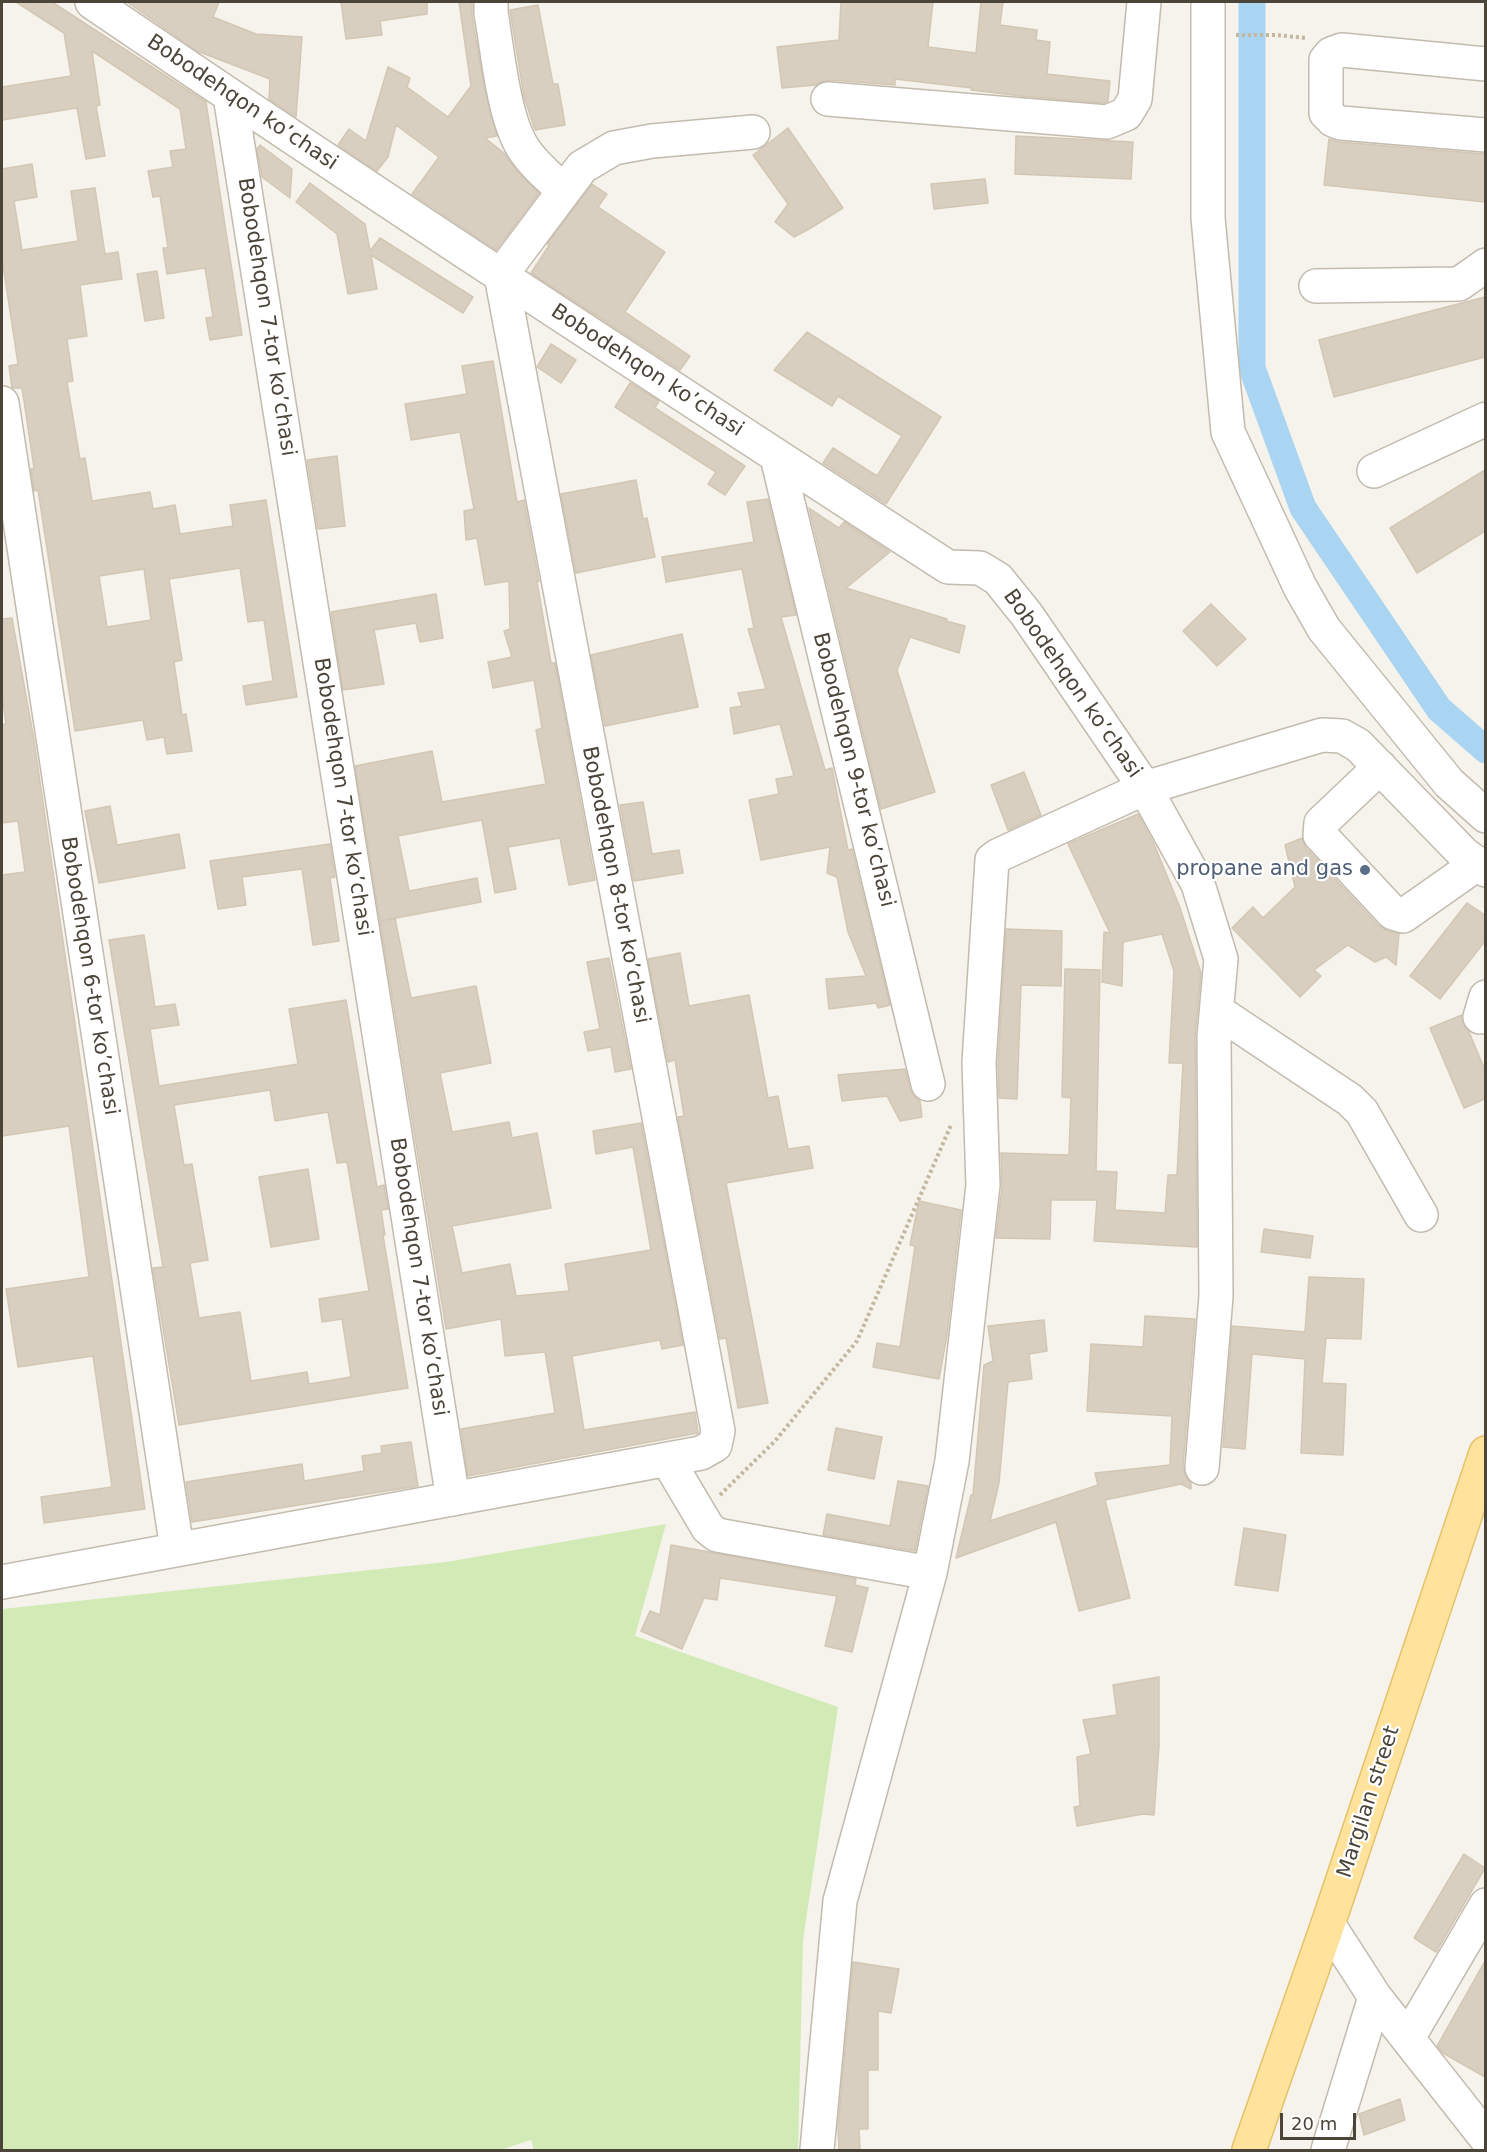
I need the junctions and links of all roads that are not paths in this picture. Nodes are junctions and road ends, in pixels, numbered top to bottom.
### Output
1 (92, 2) edge
2 (491, 2) edge
3 (1144, 2) edge
4 (1208, 2) edge
5 (1485, 64) edge
6 (230, 96) junction
7 (828, 99) dead end
8 (753, 132) dead end
9 (1485, 135) edge
10 (564, 191) junction
11 (1485, 265) edge
12 (501, 275) junction
13 (1316, 286) dead end
14 (2, 404) edge
15 (1485, 419) edge
16 (777, 457) junction
17 (1374, 471) dead end
18 (1380, 767) junction
19 (1145, 788) junction
20 (1485, 816) edge
21 (1481, 867) edge
22 (1217, 1011) junction
23 (928, 1084) dead end
24 (1421, 1215) dead end
25 (1485, 1453) edge
26 (667, 1459) junction
27 (1202, 1468) dead end
28 (453, 1499) junction
29 (177, 1549) junction
30 (930, 1573) junction
31 (2, 1582) edge
32 (1485, 1905) edge
33 (1328, 1924) junction
34 (1375, 1996) junction
35 (1408, 2038) junction
36 (1485, 2138) edge
37 (817, 2151) edge
38 (1249, 2151) edge
39 (1328, 2151) edge

1 - 6 street, Bobodehqon koʼchasi
2 - 10 street
3 - 7 street
4 - 20 street
5 - 9 street
6 - 12 street, Bobodehqon koʼchasi
6 - 28 street, Bobodehqon 7-tor koʼchasi
8 - 10 street
10 - 12 street
11 - 13 street
12 - 16 street, Bobodehqon koʼchasi
12 - 26 street, Bobodehqon 8-tor koʼchasi
14 - 29 street, Bobodehqon 6-tor koʼchasi
15 - 17 street
16 - 19 street, Bobodehqon koʼchasi
16 - 23 street, Bobodehqon 9-tor koʼchasi
18 - 19 street
18 - 21 street
18 - 21 street
19 - 22 street, Bobodehqon koʼchasi
19 - 30 street
22 - 24 street
22 - 27 street, Bobodehqon koʼchasi
25 - 33 main road, Margilan street
26 - 28 street, Bobodehqon 8-tor koʼchasi
26 - 30 street
28 - 29 street, Bobodehqon 8-tor koʼchasi
29 - 31 street, Bobodehqon 8-tor koʼchasi
30 - 37 street
32 - 35 street
33 - 34 street
33 - 38 main road, Margilan street
34 - 35 street
34 - 39 street
35 - 36 street

